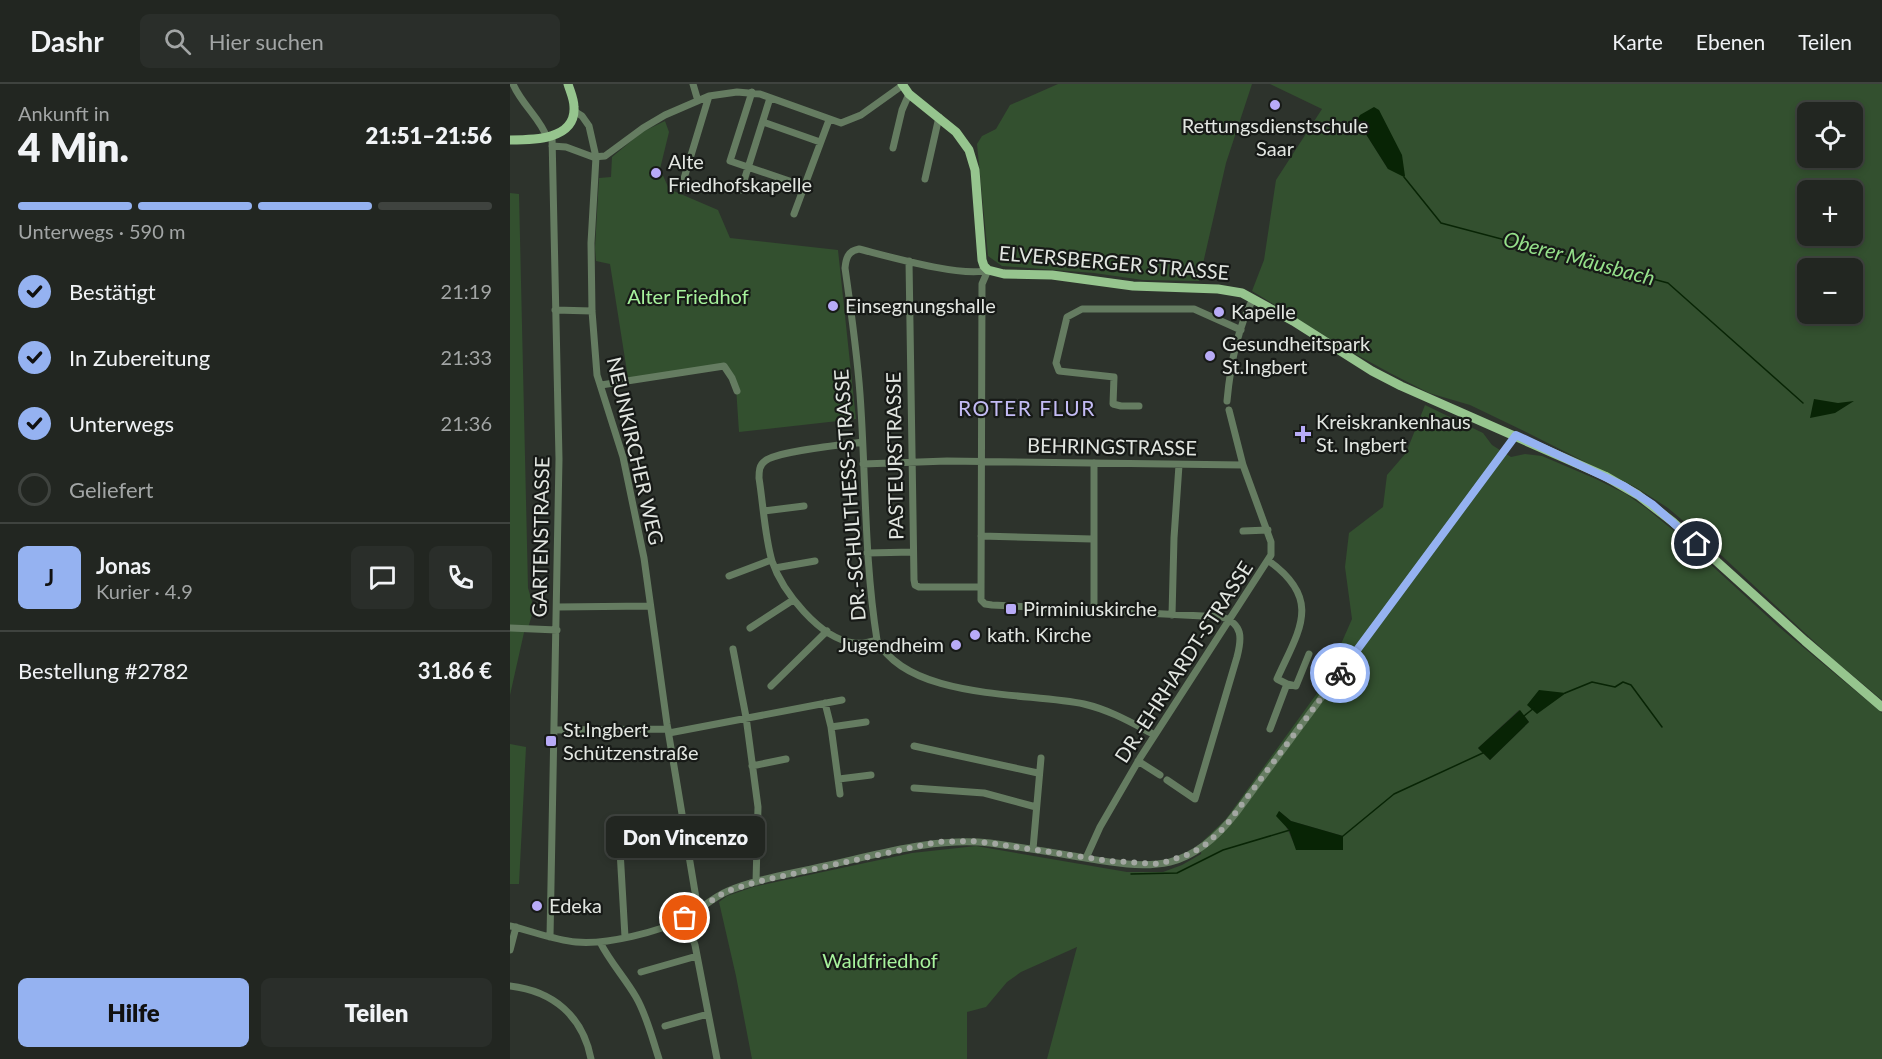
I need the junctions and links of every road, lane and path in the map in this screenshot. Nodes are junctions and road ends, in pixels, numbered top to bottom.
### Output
1 (513, 84) edge
2 (560, 84) edge
3 (568, 84) edge
4 (693, 84) edge
5 (902, 84) edge
6 (752, 92) junction
7 (909, 94) junction
8 (571, 95) junction
9 (709, 96) junction
10 (770, 98) junction
11 (698, 101) junction
12 (574, 111) junction
13 (939, 117) junction
14 (829, 120) junction
15 (763, 122) junction
16 (510, 140) edge
17 (550, 140) junction
18 (820, 142) junction
19 (893, 148) dead end
20 (597, 157) junction
21 (749, 168) junction
22 (925, 178) dead end
23 (682, 185) dead end
24 (804, 186) junction
25 (741, 190) dead end
26 (794, 214) dead end
27 (909, 261) junction
28 (988, 270) junction
29 (1252, 299) junction
30 (555, 310) junction
31 (592, 310) junction
32 (1241, 330) junction
33 (600, 385) junction
34 (737, 391) dead end
35 (1227, 401) dead end
36 (1140, 406) dead end
37 (1228, 410) dead end
38 (1516, 435) junction
39 (862, 442) junction
40 (912, 461) junction
41 (980, 461) junction
42 (1094, 463) junction
43 (863, 464) junction
44 (1179, 465) junction
45 (1243, 465) junction
46 (804, 506) dead end
47 (764, 511) junction
48 (1268, 530) junction
49 (1244, 531) dead end
50 (981, 536) junction
51 (1092, 539) junction
52 (913, 552) junction
53 (867, 553) junction
54 (815, 561) dead end
55 (1269, 561) junction
56 (773, 564) junction
57 (729, 576) dead end
58 (981, 587) junction
59 (793, 600) junction
60 (650, 606) junction
61 (557, 607) junction
62 (1094, 610) junction
63 (1172, 615) junction
64 (1230, 620) junction
65 (510, 627) edge
66 (750, 628) dead end
67 (557, 630) junction
68 (827, 631) junction
69 (877, 640) junction
70 (733, 649) dead end
71 (1309, 654) dead end
72 (1287, 684) junction
73 (771, 686) dead end
74 (842, 700) dead end
75 (825, 703) junction
76 (1882, 707) edge
77 (746, 717) junction
78 (866, 722) dead end
79 (831, 727) junction
80 (1270, 729) dead end
81 (554, 730) junction
82 (668, 731) junction
83 (1155, 735) junction
84 (914, 746) dead end
85 (1041, 758) dead end
86 (786, 759) dead end
87 (1138, 761) junction
88 (752, 766) junction
89 (1038, 773) junction
90 (871, 775) dead end
91 (838, 779) junction
92 (914, 788) dead end
93 (840, 794) dead end
94 (1036, 807) junction
95 (619, 833) dead end
96 (1034, 849) junction
97 (1086, 858) junction
98 (756, 882) junction
99 (698, 910) junction
100 (685, 918) junction
101 (513, 926) edge
102 (550, 937) junction
103 (625, 937) junction
104 (600, 942) junction
105 (510, 950) edge
106 (697, 956) junction
107 (641, 972) dead end
108 (510, 986) edge
109 (708, 1014) junction
110 (665, 1026) dead end
111 (591, 1059) edge
112 (659, 1059) edge
113 (717, 1059) edge

1 - 17 street
2 - 8 main road
3 - 8 main road
4 - 11 street
5 - 7 main road, ELVERSBERGER STRASSE
5 - 14 street
6 - 9 street
6 - 10 street
6 - 21 street
7 - 13 main road, ELVERSBERGER STRASSE
7 - 19 street
8 - 12 main road
9 - 11 street
9 - 23 street
10 - 14 street
10 - 15 street
11 - 20 street
12 - 17 main road
12 - 20 street, NEUNKIRCHER WEG
13 - 22 street
13 - 28 main road, ELVERSBERGER STRASSE
14 - 18 street
15 - 18 street
15 - 21 street
16 - 17 main road
17 - 20 street
17 - 30 street, GARTENSTRASSE
18 - 24 street
20 - 31 street, NEUNKIRCHER WEG
21 - 24 street
21 - 25 street
24 - 26 street
27 - 28 street
27 - 39 street, DR.-SCHULTHESS-STRASSE
27 - 40 street, PASTEURSTRASSE
28 - 29 main road, ELVERSBERGER STRASSE
28 - 41 street
29 - 32 street
29 - 38 main road, ELVERSBERGER STRASSE
30 - 31 street
30 - 61 street, GARTENSTRASSE
31 - 33 street, NEUNKIRCHER WEG
32 - 35 street
32 - 36 street
33 - 34 street
33 - 60 street, NEUNKIRCHER WEG
37 - 45 street, DR.-EHRHARDT-STRASSE
38 - 76 main road, ELVERSBERGER STRASSE
38 - 97 street
39 - 43 street, DR.-SCHULTHESS-STRASSE
39 - 47 street
40 - 41 street, BEHRINGSTRASSE
40 - 43 street, BEHRINGSTRASSE
40 - 52 street, PASTEURSTRASSE
41 - 42 street, BEHRINGSTRASSE
41 - 50 street
42 - 44 street, BEHRINGSTRASSE
42 - 51 street
43 - 53 street, DR.-SCHULTHESS-STRASSE
44 - 45 street, BEHRINGSTRASSE
44 - 63 street
45 - 48 street, DR.-EHRHARDT-STRASSE
46 - 47 street
47 - 56 street
48 - 49 street
48 - 55 street, DR.-EHRHARDT-STRASSE
50 - 51 street
50 - 58 street
51 - 62 street
52 - 53 street
52 - 58 street, PASTEURSTRASSE
53 - 69 street, DR.-SCHULTHESS-STRASSE
54 - 56 street
55 - 64 street, DR.-EHRHARDT-STRASSE
55 - 72 street
56 - 57 street
56 - 59 street
58 - 62 street
59 - 66 street
59 - 68 street
60 - 61 street
60 - 82 street, NEUNKIRCHER WEG
61 - 67 street, GARTENSTRASSE
62 - 63 street
63 - 64 street
64 - 83 street, DR.-EHRHARDT-STRASSE
64 - 87 street
65 - 67 street
67 - 81 street, GARTENSTRASSE
68 - 69 street
68 - 73 street
69 - 83 street, DR.-SCHULTHESS-STRASSE
70 - 77 street
71 - 72 street
72 - 80 street
74 - 75 street
75 - 77 street
75 - 79 street
77 - 82 street
77 - 88 street
78 - 79 street
79 - 91 street
81 - 82 street
81 - 102 street, GARTENSTRASSE
82 - 99 street, NEUNKIRCHER WEG
83 - 87 street, DR.-EHRHARDT-STRASSE
84 - 89 street
85 - 89 street
86 - 88 street
87 - 97 street, DR.-EHRHARDT-STRASSE
88 - 98 street
89 - 94 street
90 - 91 street
91 - 93 street
92 - 94 street
94 - 96 street
95 - 103 street
96 - 97 street
96 - 98 street
98 - 99 street
99 - 100 street
100 - 103 street
100 - 106 street
101 - 102 street
101 - 105 street
102 - 104 street
103 - 104 street
104 - 112 street
106 - 107 street
106 - 109 street
108 - 111 street
109 - 110 street
109 - 113 street

